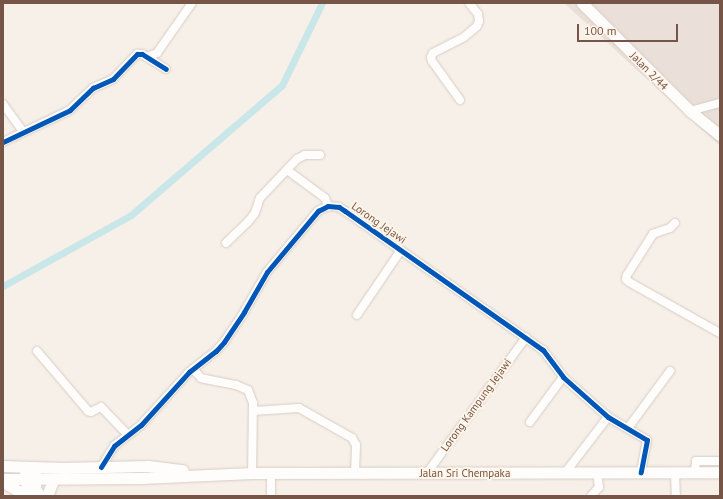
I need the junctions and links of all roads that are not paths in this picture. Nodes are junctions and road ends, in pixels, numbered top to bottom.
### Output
1 (192, 3) edge
2 (468, 3) edge
3 (582, 3) edge
4 (147, 57) junction
5 (166, 69) dead end
6 (460, 100) dead end
7 (720, 103) edge
8 (3, 104) edge
9 (690, 111) junction
10 (23, 132) junction
11 (720, 135) edge
12 (3, 142) edge
13 (320, 155) dead end
14 (287, 170) junction
15 (328, 206) junction
16 (675, 223) dead end
17 (226, 243) dead end
18 (401, 250) junction
19 (356, 315) dead end
20 (720, 333) edge
21 (526, 337) junction
22 (37, 351) dead end
23 (193, 369) junction
24 (670, 371) dead end
25 (563, 377) junction
26 (253, 411) junction
27 (608, 417) junction
28 (530, 422) dead end
29 (628, 428) junction
30 (127, 434) junction
31 (720, 460) edge
32 (3, 466) edge
33 (30, 467) junction
34 (101, 467) junction
35 (597, 472) junction
36 (641, 472) junction
37 (675, 472) junction
38 (695, 472) junction
39 (720, 472) edge
40 (252, 473) junction
41 (271, 473) junction
42 (355, 473) junction
43 (427, 473) junction
44 (565, 473) junction
45 (210, 474) junction
46 (3, 480) edge
47 (30, 480) junction
48 (53, 480) junction
49 (27, 496) edge
50 (30, 496) edge
51 (40, 496) edge
52 (47, 496) edge
53 (271, 496) edge
54 (591, 496) edge
55 (676, 496) edge

1 - 4 street
2 - 6 street
3 - 9 main road, Jalan 2/44
4 - 5 street
4 - 10 street
7 - 9 street
8 - 10 street
9 - 11 main road, Jalan 2/44
10 - 12 street
13 - 14 street
14 - 15 street
14 - 17 street
15 - 18 street, Lorong Jejawi
15 - 23 street
16 - 20 street
18 - 19 street
18 - 21 street, Lorong Jejawi
21 - 25 street, Lorong Jejawi
21 - 43 street, Lorong Kampung Jejawi
22 - 30 street
23 - 26 street
23 - 30 street
24 - 29 street
25 - 27 street, Lorong Jejawi
25 - 28 street
26 - 40 street
26 - 42 street
27 - 29 street, Lorong Jejawi
27 - 44 street
29 - 36 street, Lorong Jejawi
30 - 34 street
31 - 38 street
32 - 33 main road
33 - 34 main road
33 - 47 main road
34 - 45 main road
35 - 36 main road, Jalan Sri Chempaka
35 - 44 main road, Jalan Sri Chempaka
35 - 54 street
36 - 37 main road, Jalan Sri Chempaka
37 - 38 main road, Jalan Sri Chempaka
37 - 55 street
38 - 39 main road, Jalan Sri Chempaka
40 - 41 main road, Jalan Sri Chempaka
40 - 45 main road, Jalan Sri Chempaka
41 - 42 main road, Jalan Sri Chempaka
41 - 53 street
42 - 43 main road, Jalan Sri Chempaka
43 - 44 main road, Jalan Sri Chempaka
45 - 48 main road
46 - 47 main road
46 - 49 main road
47 - 48 main road
47 - 50 main road
47 - 51 main road
48 - 52 main road

